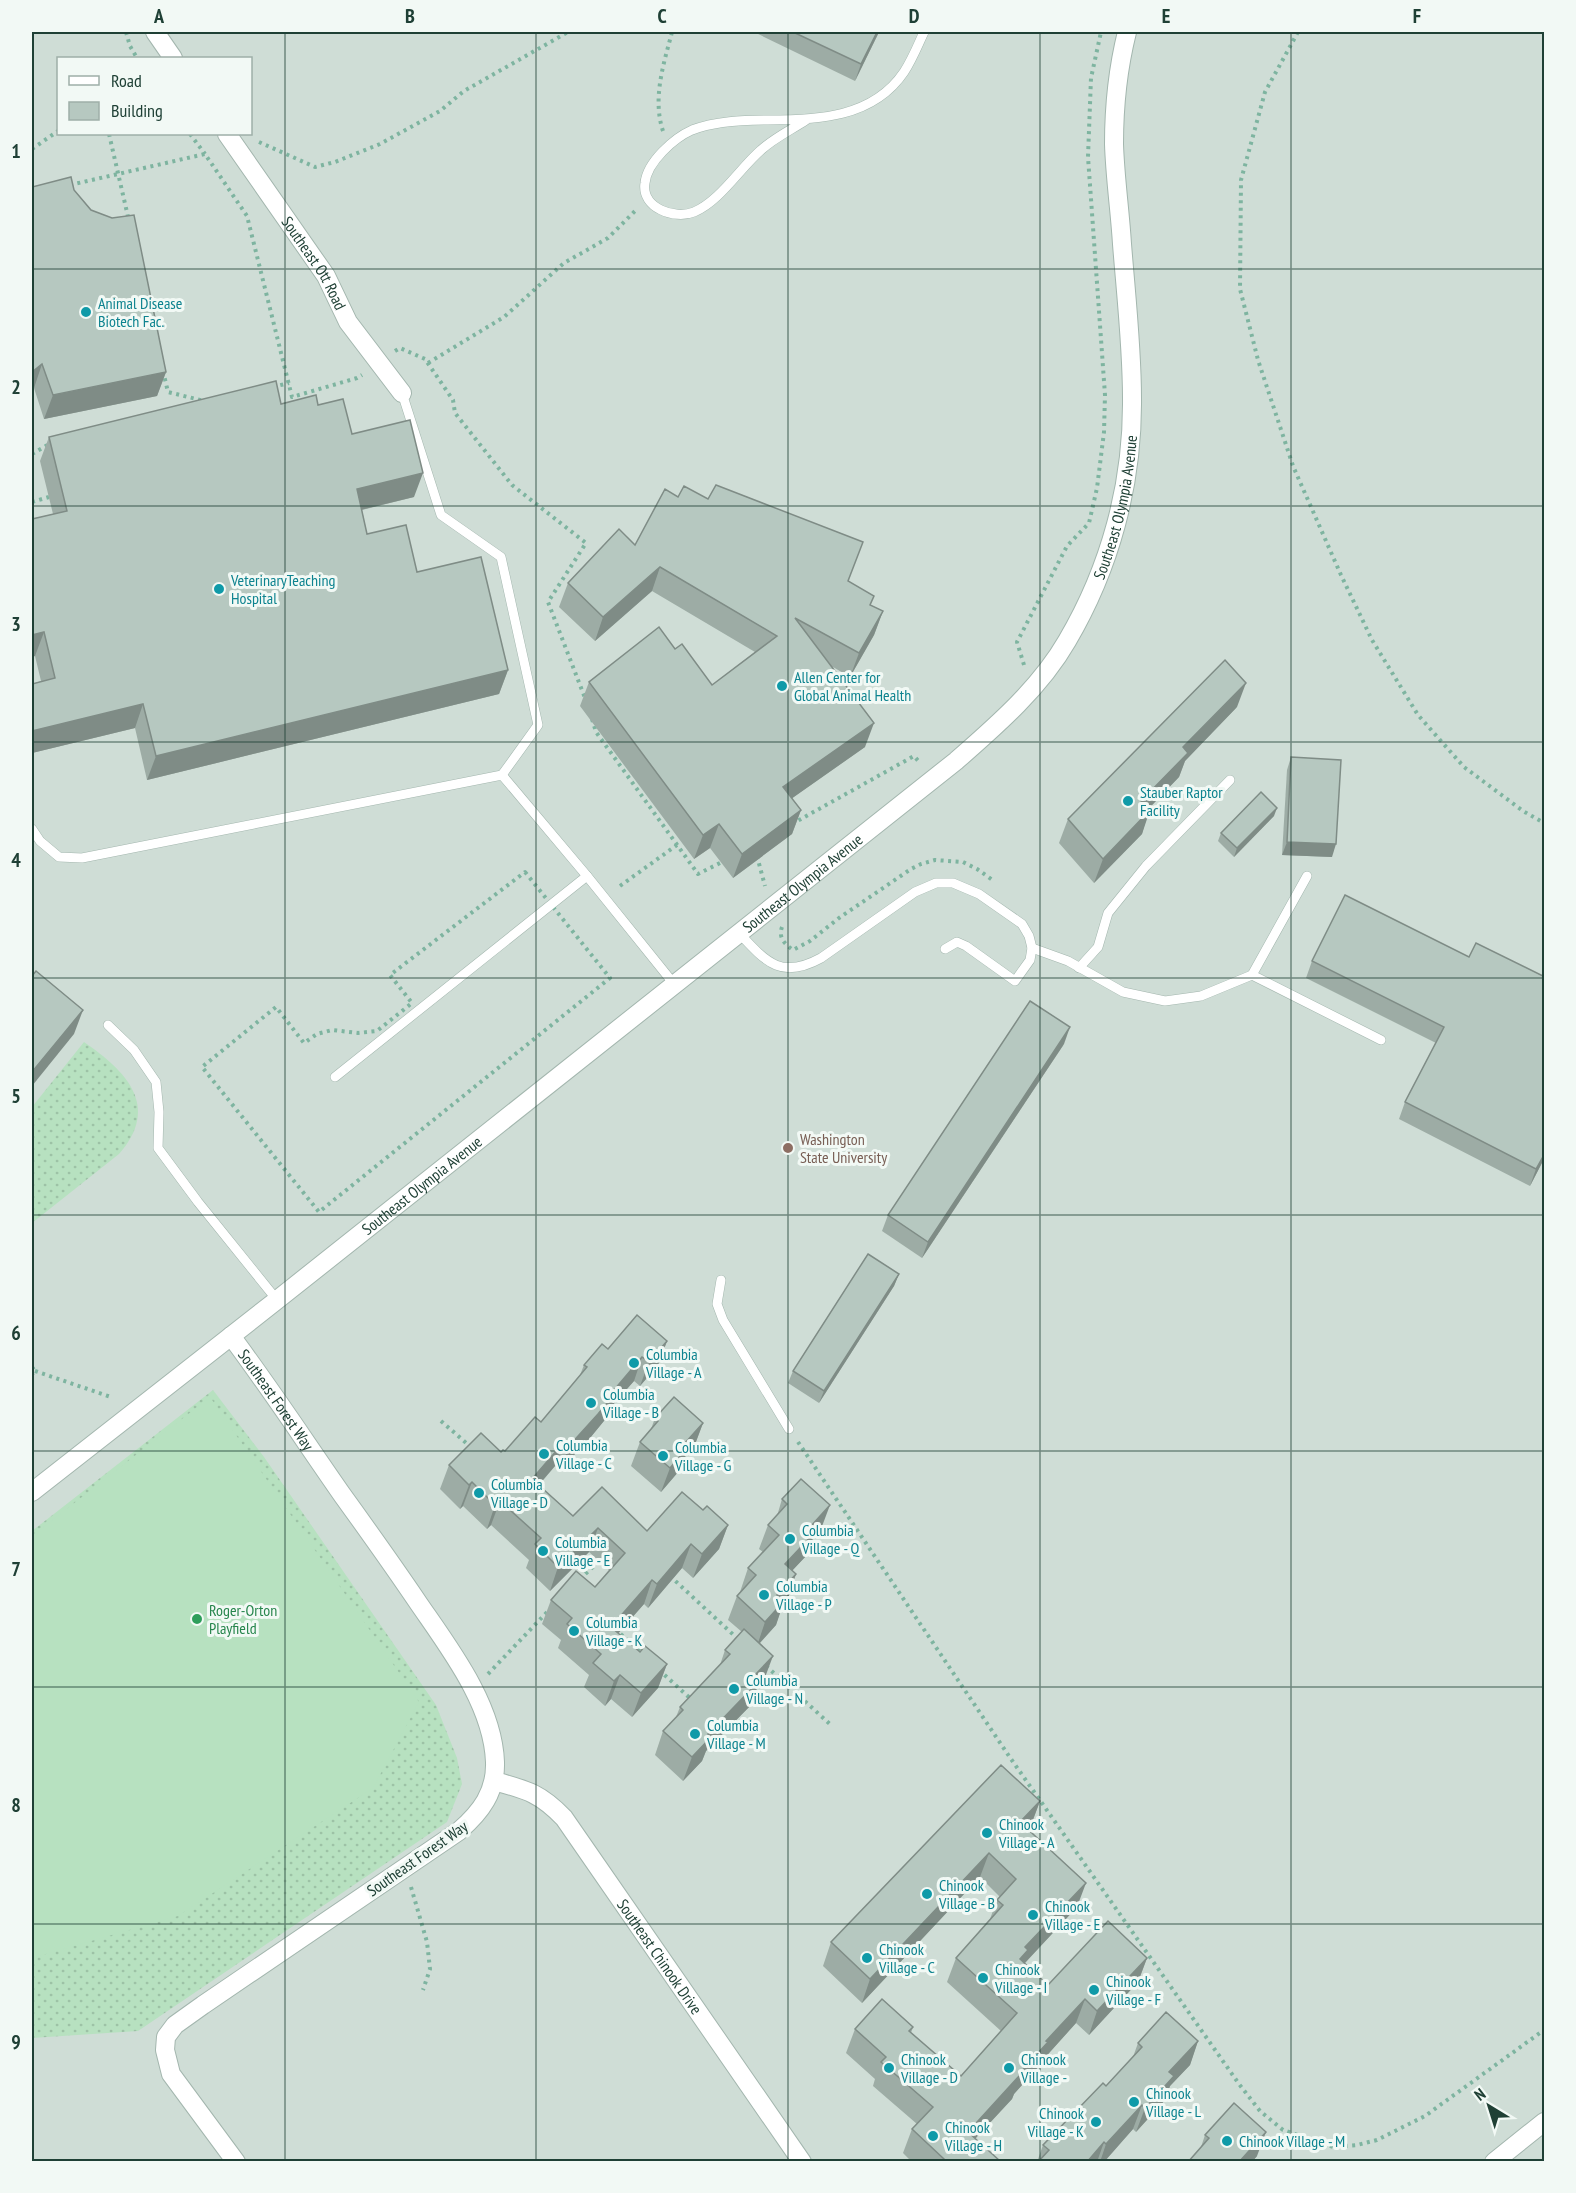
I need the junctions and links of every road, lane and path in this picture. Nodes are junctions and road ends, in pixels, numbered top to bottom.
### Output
1 (126, 32) edge
2 (155, 32) edge
3 (568, 32) edge
4 (672, 32) edge
5 (924, 32) edge
6 (1101, 32) edge
7 (1127, 32) edge
8 (1298, 32) edge
9 (136, 57) edge
10 (173, 57) edge
11 (806, 120) junction
12 (57, 132) edge
13 (109, 135) edge
14 (191, 135) edge
15 (228, 135) edge
16 (668, 146) junction
17 (32, 149) edge
18 (205, 154) junction
19 (118, 173) junction
20 (64, 186) edge
21 (647, 197) junction
22 (131, 231) edge
23 (428, 363) dead end
24 (163, 369) edge
25 (266, 388) edge
26 (402, 393) joint
27 (197, 405) edge
28 (59, 441) edge
29 (32, 454) edge
30 (49, 497) dead end
31 (32, 502) edge
32 (1017, 674) dead end
33 (926, 758) dead end
34 (502, 775) junction
35 (1230, 780) dead end
36 (1545, 823) edge
37 (785, 828) edge
38 (32, 829) edge
39 (676, 845) dead end
40 (757, 854) edge
41 (726, 859) edge
42 (698, 874) dead end
43 (587, 876) junction
44 (1307, 876) dead end
45 (773, 877) dead end
46 (764, 884) junction
47 (620, 886) dead end
48 (755, 891) dead end
49 (766, 893) dead end
50 (739, 933) junction
51 (1032, 948) junction
52 (945, 949) dead end
53 (1079, 968) junction
54 (1252, 975) junction
55 (674, 984) junction
56 (108, 1025) dead end
57 (1381, 1040) dead end
58 (335, 1077) dead end
59 (721, 1280) dead end
60 (277, 1300) junction
61 (231, 1336) junction
62 (33, 1371) edge
63 (111, 1397) dead end
64 (441, 1420) dead end
65 (789, 1429) joint
66 (480, 1455) edge
67 (32, 1492) edge
68 (579, 1548) edge
69 (603, 1557) edge
70 (596, 1564) junction
71 (664, 1570) edge
72 (579, 1580) edge
73 (556, 1603) edge
74 (614, 1628) edge
75 (743, 1644) edge
76 (649, 1660) edge
77 (760, 1660) edge
78 (658, 1668) edge
79 (700, 1692) edge
80 (478, 1699) junction
81 (831, 1725) dead end
82 (495, 1781) junction
83 (406, 1867) junction
84 (423, 1990) dead end
85 (1545, 2030) edge
86 (1545, 2122) edge
87 (236, 2162) edge
88 (802, 2162) edge
89 (1494, 2162) edge

1 - 9 path
2 - 10 street
3 - 15 path
4 - 16 path
5 - 11 lane
6 - 32 path
7 - 50 street, Southeast Olympia Avenue
8 - 36 path
11 - 16 lane
11 - 21 lane
12 - 17 path
13 - 19 path
14 - 18 path
15 - 26 street, Southeast Ott Road
16 - 21 lane
18 - 19 path
18 - 25 path
19 - 20 path
19 - 22 path
21 - 23 path
24 - 27 path
26 - 34 lane
28 - 29 path
30 - 31 path
33 - 37 path
34 - 38 lane
34 - 43 lane
35 - 53 lane
39 - 47 path
40 - 46 path
41 - 42 path
43 - 55 lane
43 - 58 lane
44 - 54 lane
45 - 46 path
46 - 48 path
46 - 49 path
50 - 51 lane
50 - 55 street, Southeast Olympia Avenue
51 - 52 lane
51 - 53 lane
53 - 54 lane
54 - 57 lane
55 - 60 street, Southeast Olympia Avenue
56 - 60 lane
59 - 65 lane
60 - 61 street, Southeast Olympia Avenue
61 - 67 street, Southeast Olympia Avenue
61 - 80 street, Southeast Forest Way
62 - 63 path
64 - 66 path
65 - 85 path
68 - 70 path
69 - 70 path
70 - 72 path
71 - 75 path
73 - 80 path
74 - 76 path
77 - 81 path
78 - 79 path
80 - 82 street, Southeast Forest Way
82 - 83 street, Southeast Forest Way
82 - 88 street, Southeast Chinook Drive
83 - 84 path
83 - 87 street, Southeast Forest Way
86 - 89 street

